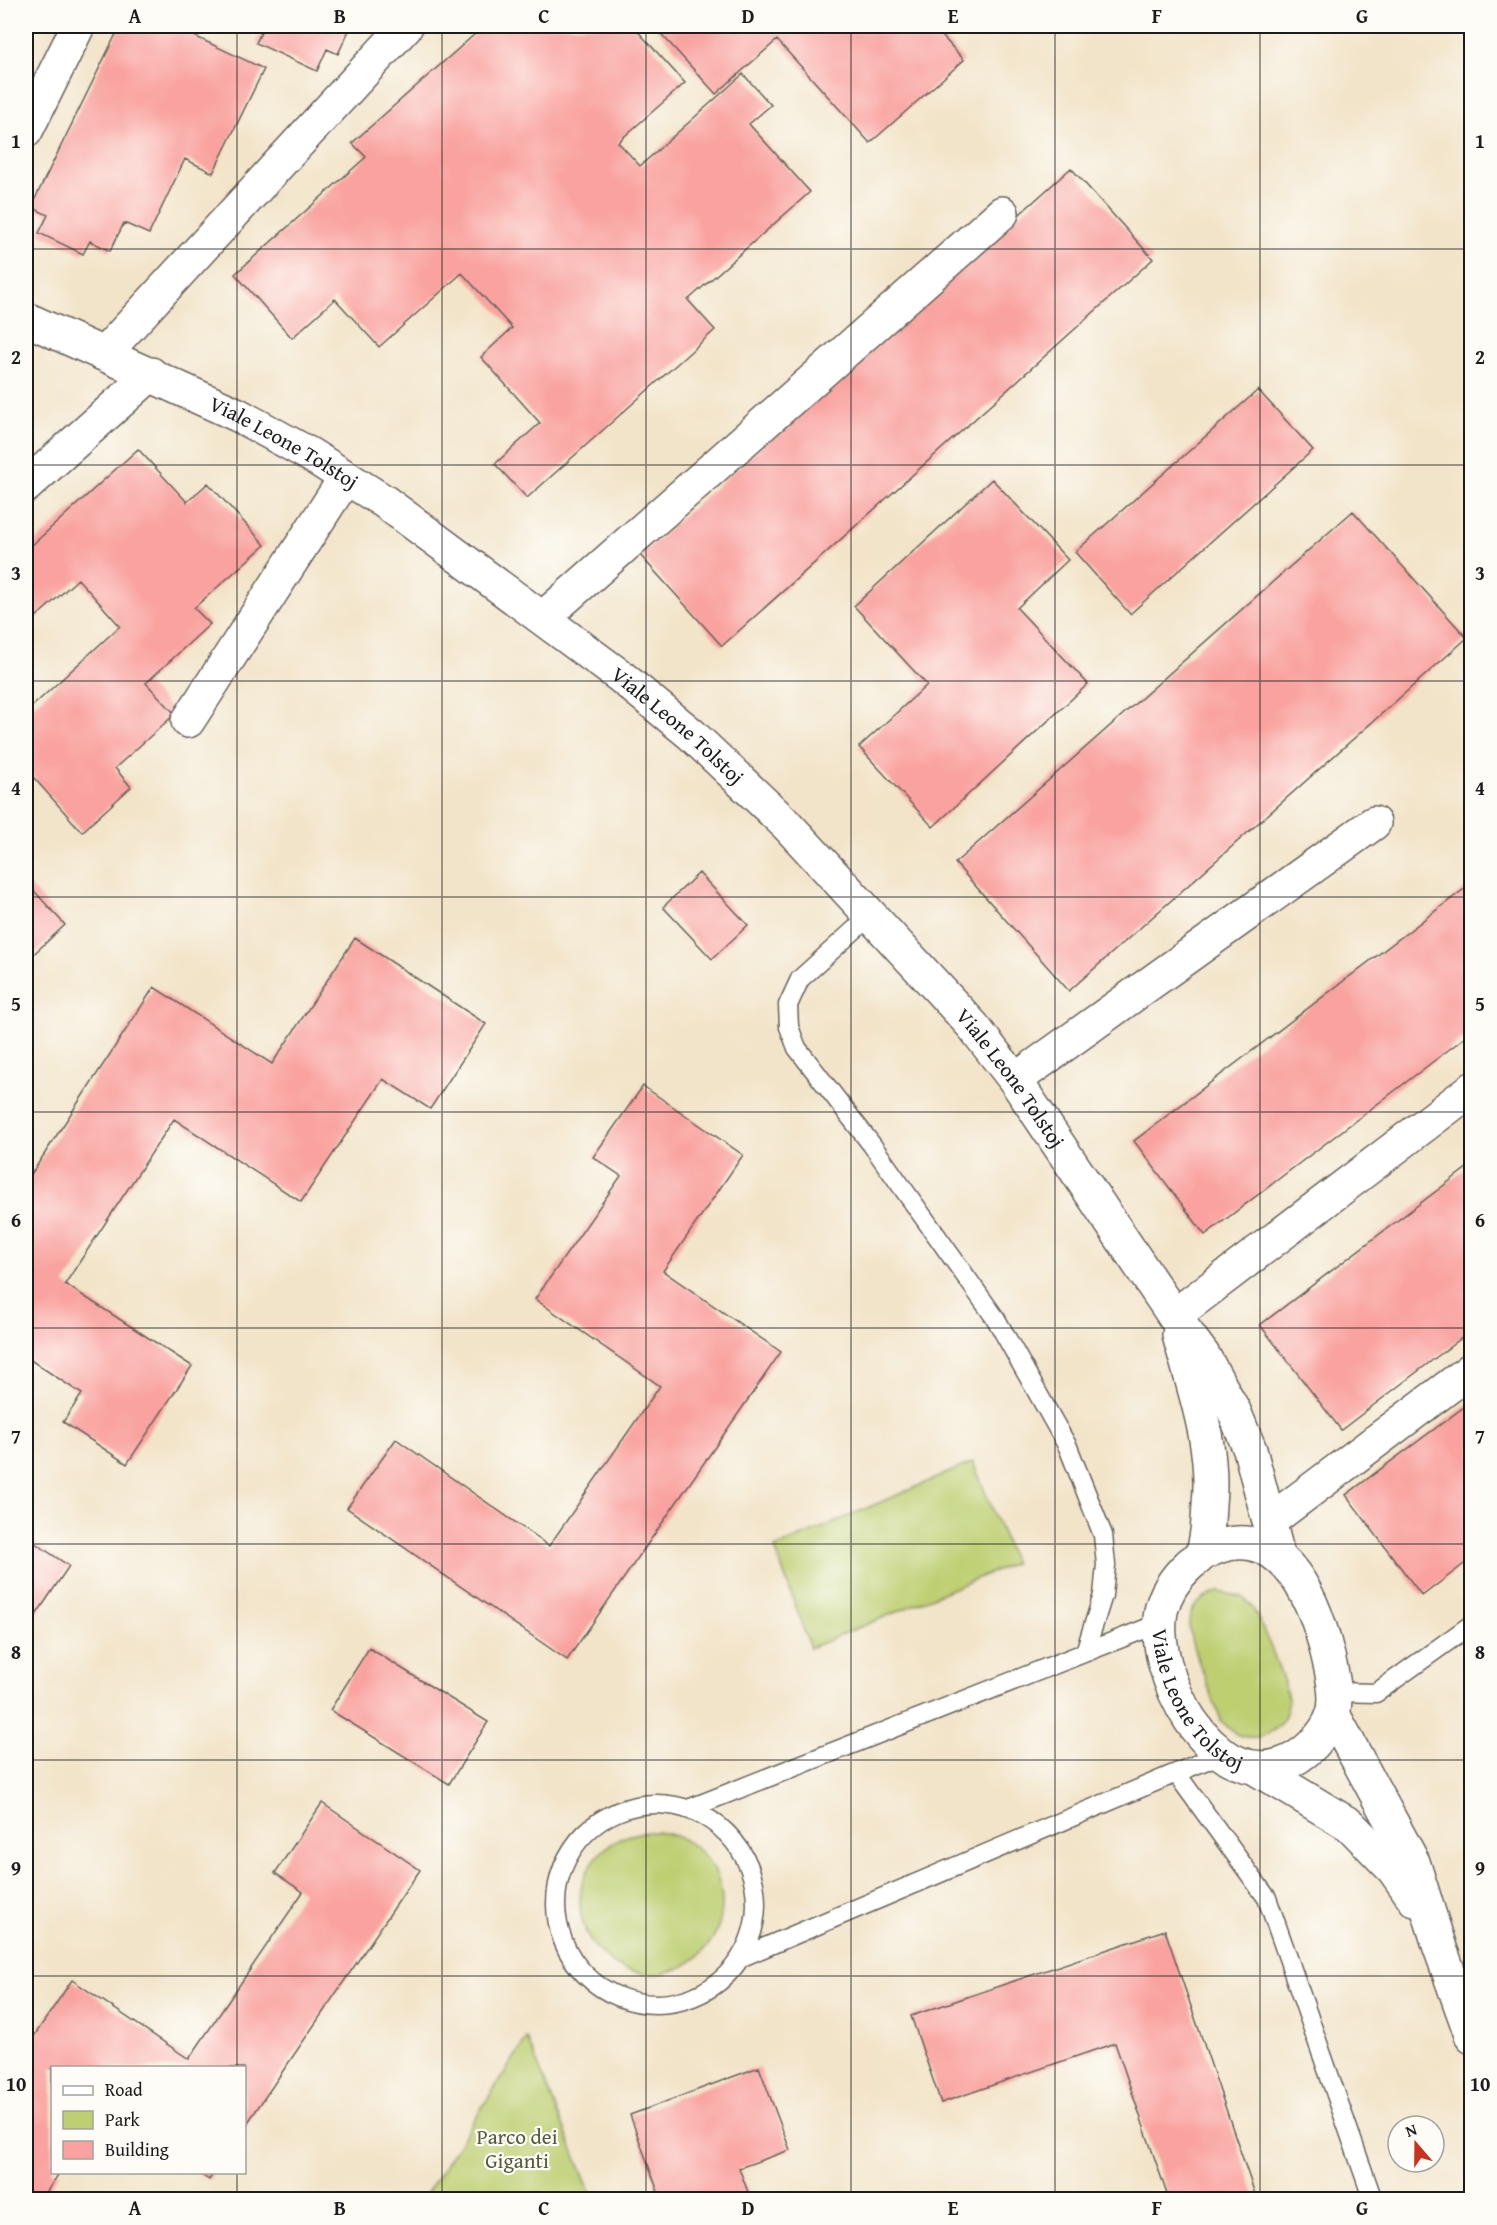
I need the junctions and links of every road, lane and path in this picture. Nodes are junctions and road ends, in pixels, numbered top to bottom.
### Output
1 (78, 26) edge
2 (406, 26) edge
3 (26, 131) edge
4 (1002, 213) dead end
5 (26, 319) edge
6 (104, 354) junction
7 (151, 374) junction
8 (346, 477) junction
9 (26, 486) edge
10 (544, 617) junction
11 (188, 721) dead end
12 (1374, 823) dead end
13 (871, 915) junction
14 (1015, 1080) junction
15 (1472, 1089) edge
16 (1174, 1316) junction
17 (1472, 1369) edge
18 (1270, 1521) junction
19 (1202, 1554) junction
20 (1278, 1555) junction
21 (1160, 1623) junction
22 (1472, 1624) edge
23 (1085, 1652) junction
24 (1333, 1703) junction
25 (1221, 1754) junction
26 (1257, 1769) junction
27 (1176, 1773) junction
28 (688, 1809) junction
29 (1440, 1948) junction
30 (742, 1957) junction
31 (1472, 2037) edge
32 (1373, 2199) edge

1 - 3 street
2 - 6 street
4 - 10 street
5 - 6 street, Viale Leone Tolstoj
6 - 7 street, Viale Leone Tolstoj
7 - 8 street, Viale Leone Tolstoj
7 - 9 street
8 - 10 street, Viale Leone Tolstoj
8 - 11 street
10 - 13 street, Viale Leone Tolstoj
12 - 14 street
13 - 14 street, Viale Leone Tolstoj
13 - 23 lane
14 - 16 street, Viale Leone Tolstoj
15 - 16 street
16 - 18 street, Viale Leone Tolstoj
16 - 19 street, Viale Leone Tolstoj
17 - 18 street
18 - 20 street, Viale Leone Tolstoj
19 - 20 street, Viale Leone Tolstoj
19 - 21 street, Viale Leone Tolstoj
20 - 24 street, Viale Leone Tolstoj
21 - 23 lane
21 - 25 street, Viale Leone Tolstoj
22 - 24 lane
23 - 28 lane
24 - 26 street, Viale Leone Tolstoj
24 - 29 street, Viale Leone Tolstoj
25 - 26 street, Viale Leone Tolstoj
25 - 27 lane
26 - 29 street, Viale Leone Tolstoj
27 - 30 lane
27 - 32 lane
28 - 30 lane
28 - 30 lane
29 - 31 street, Viale Leone Tolstoj

